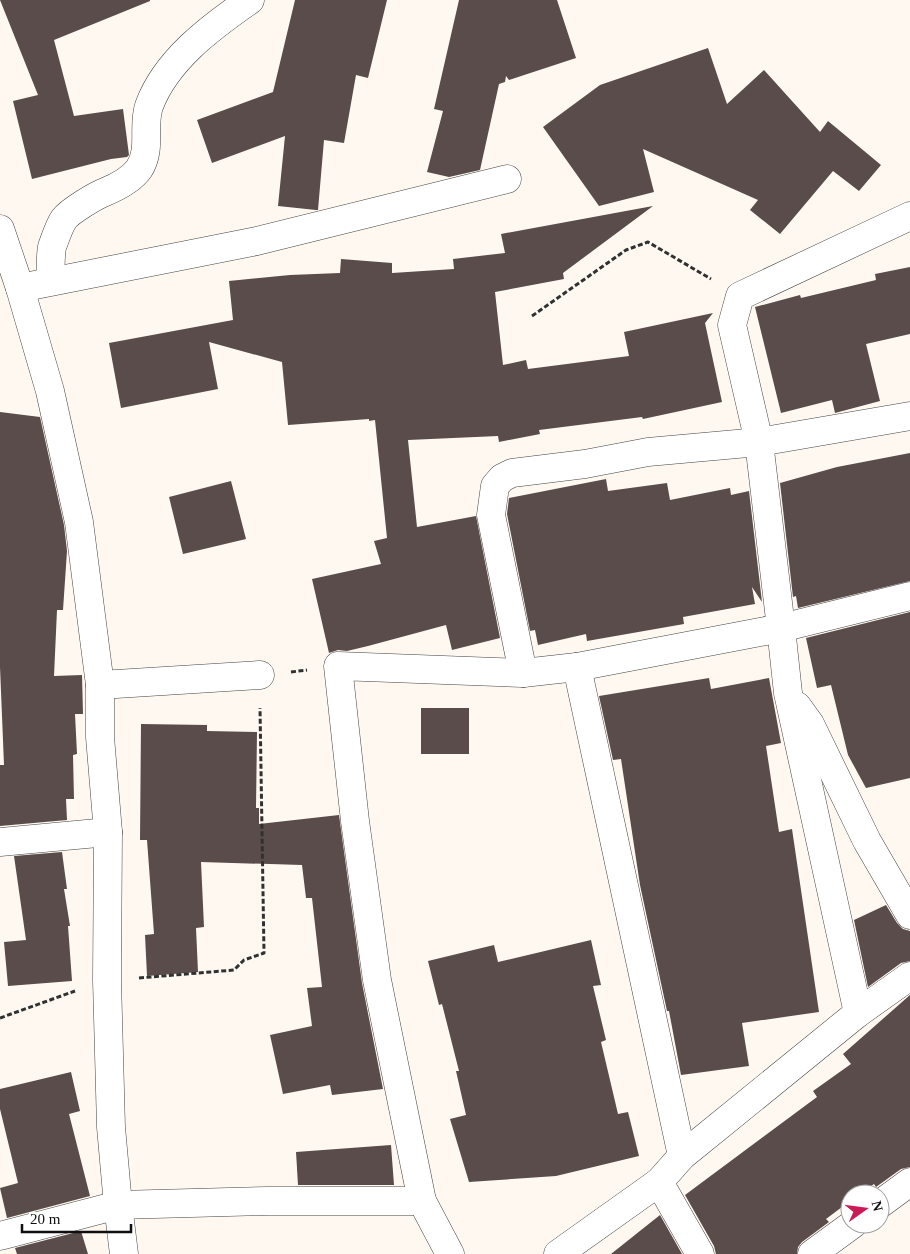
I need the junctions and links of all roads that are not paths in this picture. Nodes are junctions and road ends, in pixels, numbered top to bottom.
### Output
1 (250, 0) edge
2 (507, 179) dead end
3 (910, 216) edge
4 (0, 229) edge
5 (50, 282) junction
6 (20, 288) junction
7 (910, 416) edge
8 (759, 442) junction
9 (910, 596) edge
10 (782, 628) junction
11 (577, 667) junction
12 (523, 673) junction
13 (260, 675) road end
14 (100, 685) junction
15 (788, 693) junction
16 (108, 832) junction
17 (0, 842) edge
18 (910, 915) edge
19 (910, 976) edge
20 (858, 1013) junction
21 (682, 1156) junction
22 (660, 1182) junction
23 (910, 1182) edge
24 (890, 1197) edge
25 (422, 1202) junction
26 (118, 1205) junction
27 (840, 1234) edge
28 (0, 1236) edge
29 (124, 1254) edge
30 (450, 1254) edge
31 (558, 1254) edge
32 (700, 1254) edge
33 (812, 1254) edge

1 - 5 street
2 - 5 street
3 - 8 street
4 - 6 street
5 - 6 street
6 - 14 street
7 - 8 street
8 - 10 street
8 - 12 street
9 - 10 street
10 - 11 street
10 - 15 street
11 - 12 street
11 - 21 street
12 - 25 street
13 - 14 street
14 - 16 street
15 - 18 street
15 - 20 street
16 - 17 street
16 - 26 street
19 - 20 street
20 - 21 street
21 - 22 street
22 - 31 street
22 - 32 street
23 - 24 street
25 - 26 street
25 - 30 street
26 - 28 street
26 - 29 street
27 - 33 street

